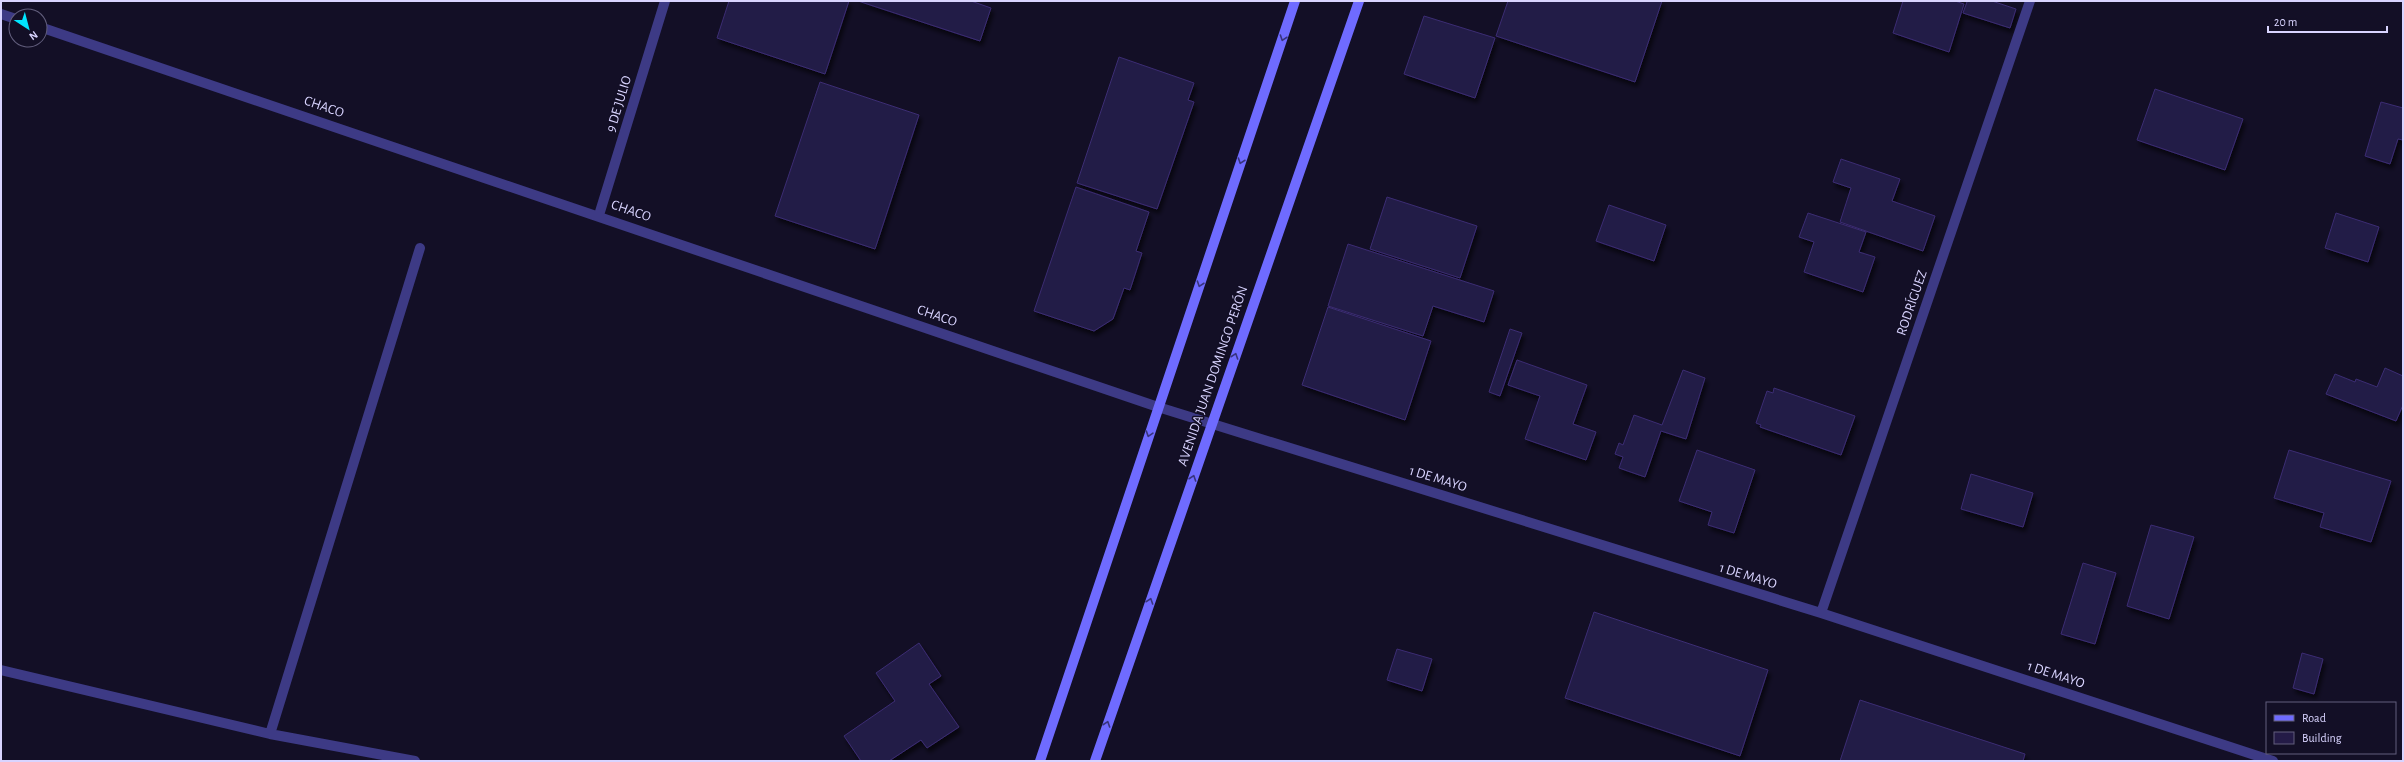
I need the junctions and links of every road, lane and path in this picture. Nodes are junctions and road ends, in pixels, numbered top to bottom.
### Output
1 (665, 1) edge
2 (1295, 1) edge
3 (1359, 1) edge
4 (2030, 1) edge
5 (48, 30) edge
6 (599, 215) junction
7 (420, 248) dead end
8 (1158, 407) junction
9 (1212, 423) junction
10 (1821, 613) junction
11 (1, 670) edge
12 (270, 734) junction
13 (415, 761) edge
14 (1040, 761) edge
15 (1095, 761) edge
16 (2273, 761) edge

1 - 6 street, 9 DE JULIO
2 -> 8 main road
9 -> 3 main road, AVENIDA JUAN DOMINGO PERÓN
4 - 10 street, RODRÍGUEZ
5 - 6 street, CHACO
6 - 8 street, CHACO
7 - 12 street
8 - 9 street, CHACO
8 -> 14 main road
9 - 10 street, 1 DE MAYO
15 -> 9 main road, AVENIDA JUAN DOMINGO PERÓN
10 - 16 street, 1 DE MAYO
11 - 12 street
12 - 13 street

